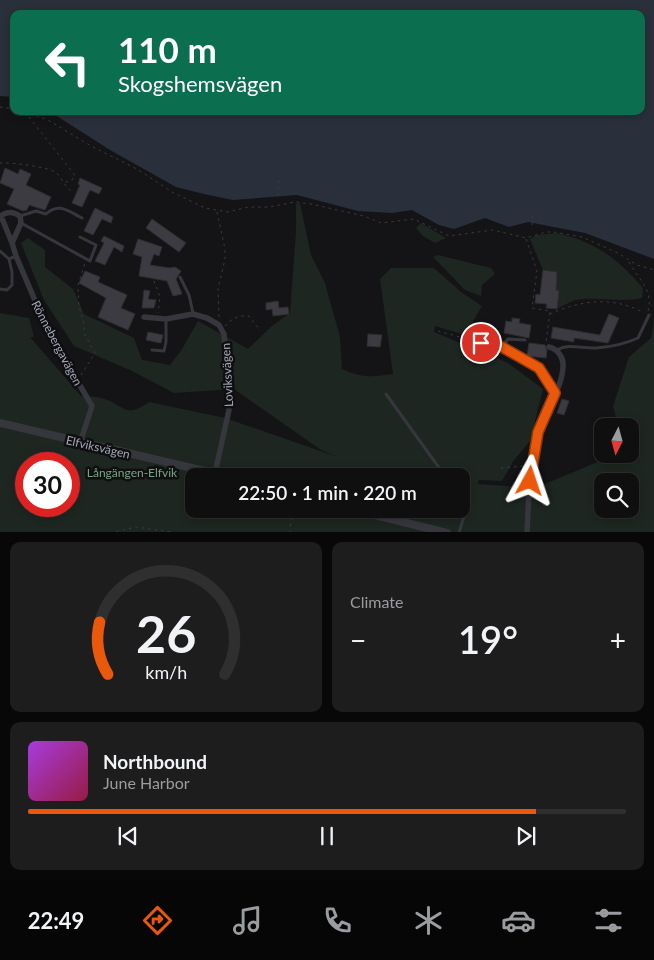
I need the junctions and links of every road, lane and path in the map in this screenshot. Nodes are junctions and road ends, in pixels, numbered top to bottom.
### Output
1 (27, 115) edge
2 (35, 115) edge
3 (0, 163) edge
4 (279, 177) dead end
5 (64, 183) junction
6 (71, 191) dead end
7 (278, 196) dead end
8 (217, 211) junction
9 (533, 213) dead end
10 (82, 218) dead end
11 (21, 220) junction
12 (532, 225) dead end
13 (80, 237) dead end
14 (526, 238) junction
15 (12, 243) junction
16 (0, 251) edge
17 (16, 256) junction
18 (9, 259) junction
19 (86, 259) junction
20 (629, 262) junction
21 (654, 270) edge
22 (180, 277) dead end
23 (154, 282) dead end
24 (0, 289) edge
25 (193, 314) junction
26 (550, 314) junction
27 (648, 314) junction
28 (144, 317) dead end
29 (157, 318) junction
30 (166, 319) junction
31 (221, 327) junction
32 (259, 329) dead end
33 (438, 331) dead end
34 (525, 340) dead end
35 (481, 343) joint
36 (502, 347) junction
37 (549, 347) joint
38 (152, 350) dead end
39 (556, 350) junction
40 (77, 382) junction
41 (555, 393) junction
42 (386, 394) dead end
43 (0, 423) edge
44 (80, 443) junction
45 (532, 463) junction
46 (192, 468) edge
47 (216, 468) edge
48 (439, 468) edge
49 (501, 468) dead end
50 (291, 518) edge
51 (389, 518) edge
52 (463, 518) edge
53 (110, 532) edge
54 (179, 532) edge
55 (290, 532) edge
56 (447, 532) edge
57 (459, 532) edge
58 (527, 532) edge

1 - 5 path
2 - 8 path
3 - 5 path
4 - 7 path
5 - 6 path
8 - 14 path
8 - 31 path
9 - 12 path
10 - 11 lane
11 - 15 street
11 - 15 street, Rönnebergavägen
11 - 19 lane
13 - 19 lane
14 - 20 path
14 - 26 path
15 - 17 street, Rönnebergavägen
16 - 18 lane
17 - 18 lane
17 - 40 street, Rönnebergavägen
18 - 24 lane
19 - 40 path
20 - 21 path
20 - 27 path
22 - 25 lane
23 - 29 path
25 - 30 street
25 - 31 street, Loviksvägen
26 - 27 path
26 - 37 path
27 - 39 lane
28 - 29 street
29 - 30 street
30 - 38 lane
31 - 32 path
31 - 47 street, Loviksvägen
33 - 35 path
34 - 36 lane
35 - 36 lane
36 - 41 lane
37 - 39 street
39 - 41 street
40 - 44 street, Rönnebergavägen
41 - 45 street
42 - 48 lane
43 - 44 street, Elfviksvägen
44 - 46 street, Elfviksvägen
45 - 49 path
45 - 58 street
50 - 55 path
51 - 56 street
52 - 57 lane
53 - 54 path

